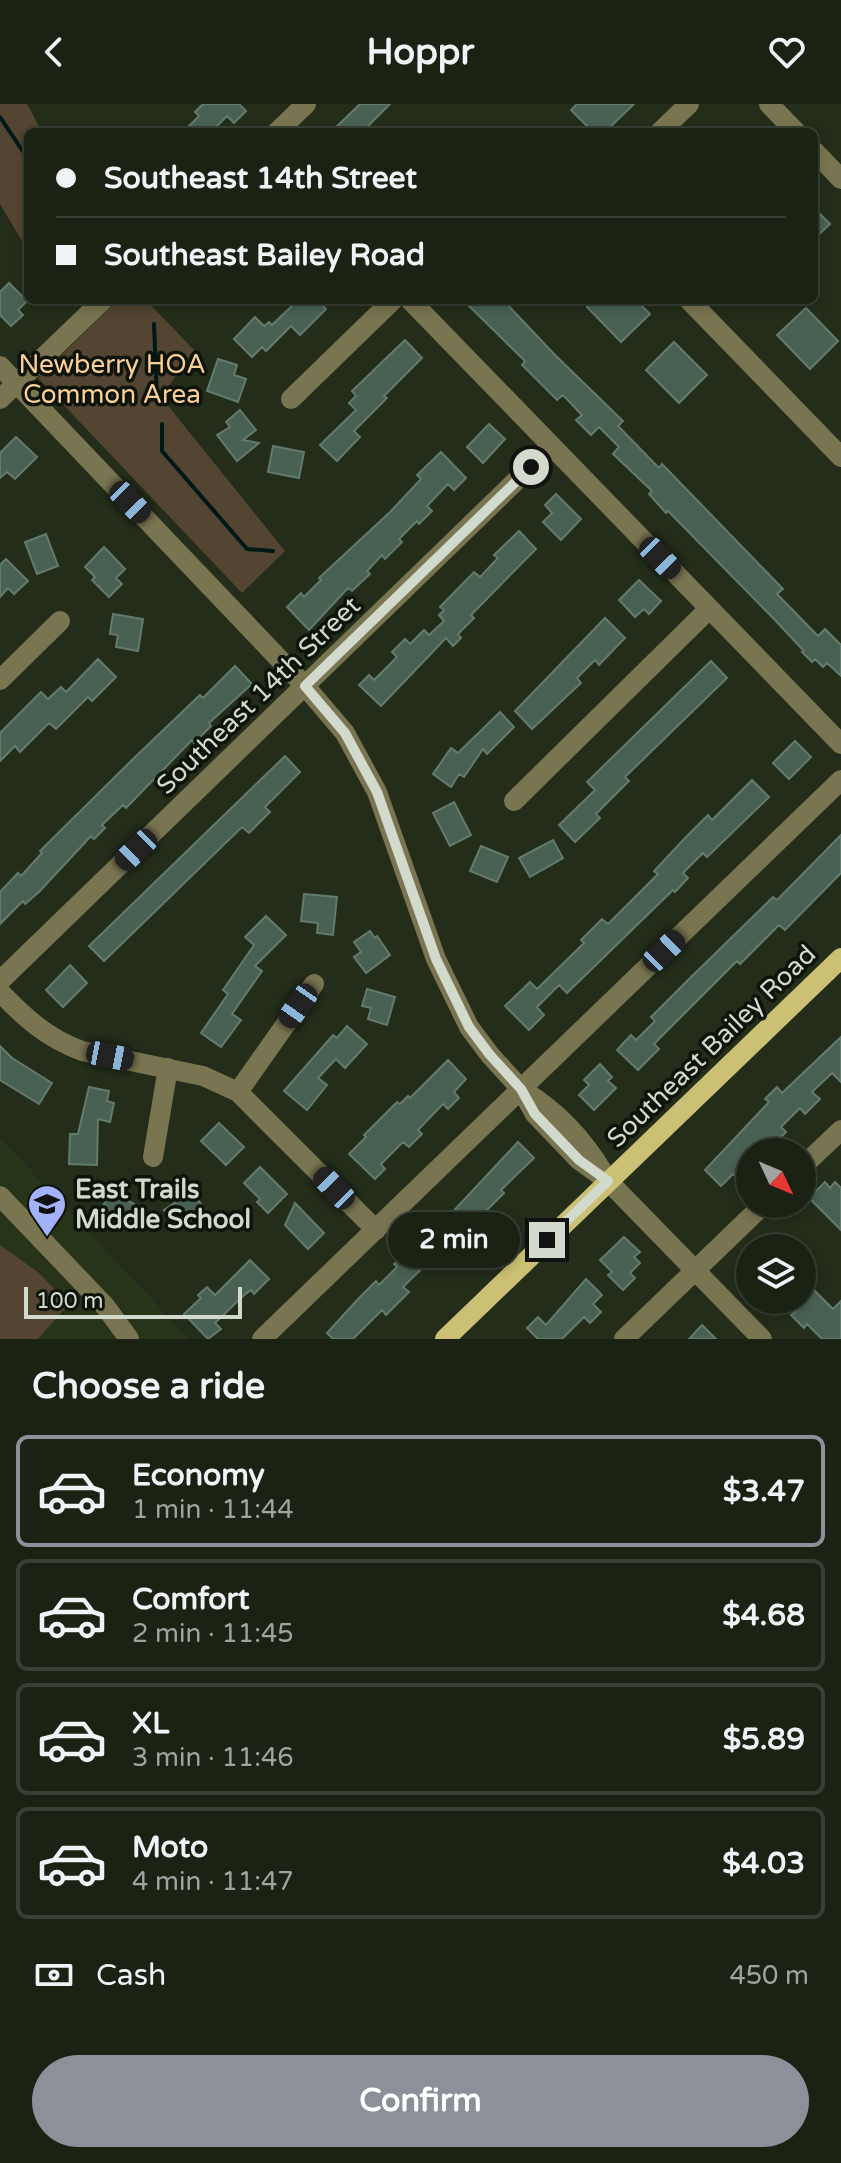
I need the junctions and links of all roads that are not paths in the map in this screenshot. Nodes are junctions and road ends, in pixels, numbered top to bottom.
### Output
1 (306, 104) edge
2 (689, 104) edge
3 (769, 104) edge
4 (281, 128) edge
5 (664, 128) edge
6 (792, 128) edge
7 (818, 155) edge
8 (841, 179) edge
9 (99, 304) edge
10 (389, 304) edge
11 (414, 304) edge
12 (693, 304) edge
13 (0, 366) edge
14 (17, 383) junction
15 (0, 399) edge
16 (291, 399) dead end
17 (552, 446) junction
18 (841, 457) edge
19 (709, 609) junction
20 (60, 621) dead end
21 (0, 680) edge
22 (305, 686) junction
23 (841, 744) edge
24 (841, 780) edge
25 (514, 801) dead end
26 (841, 958) edge
27 (0, 981) edge
28 (314, 984) dead end
29 (0, 992) edge
30 (168, 1068) junction
31 (521, 1089) junction
32 (238, 1092) junction
33 (841, 1130) edge
34 (816, 1154) edge
35 (153, 1157) dead end
36 (608, 1181) junction
37 (0, 1196) edge
38 (750, 1218) edge
39 (376, 1230) junction
40 (696, 1270) junction
41 (129, 1339) edge
42 (262, 1339) edge
43 (445, 1339) edge
44 (624, 1339) edge
45 (762, 1339) edge

1 - 4 street
2 - 5 street
3 - 6 street
7 - 8 street
9 - 14 street
10 - 16 street
11 - 17 street
12 - 18 street
13 - 14 street
14 - 15 street
14 - 22 street
17 - 19 street
17 - 22 street, Southeast 14th Street
19 - 23 street
19 - 25 street
20 - 21 street
22 - 27 street, Southeast 14th Street
22 - 31 street
24 - 31 street
26 - 36 main road, Southeast Bailey Road
28 - 32 street
29 - 30 street
30 - 32 street
30 - 35 street
31 - 36 street
31 - 39 street
32 - 39 street
33 - 34 street
36 - 40 street
36 - 43 main road, Southeast Bailey Road
37 - 41 street
38 - 40 street
39 - 42 street
40 - 44 street
40 - 45 street

